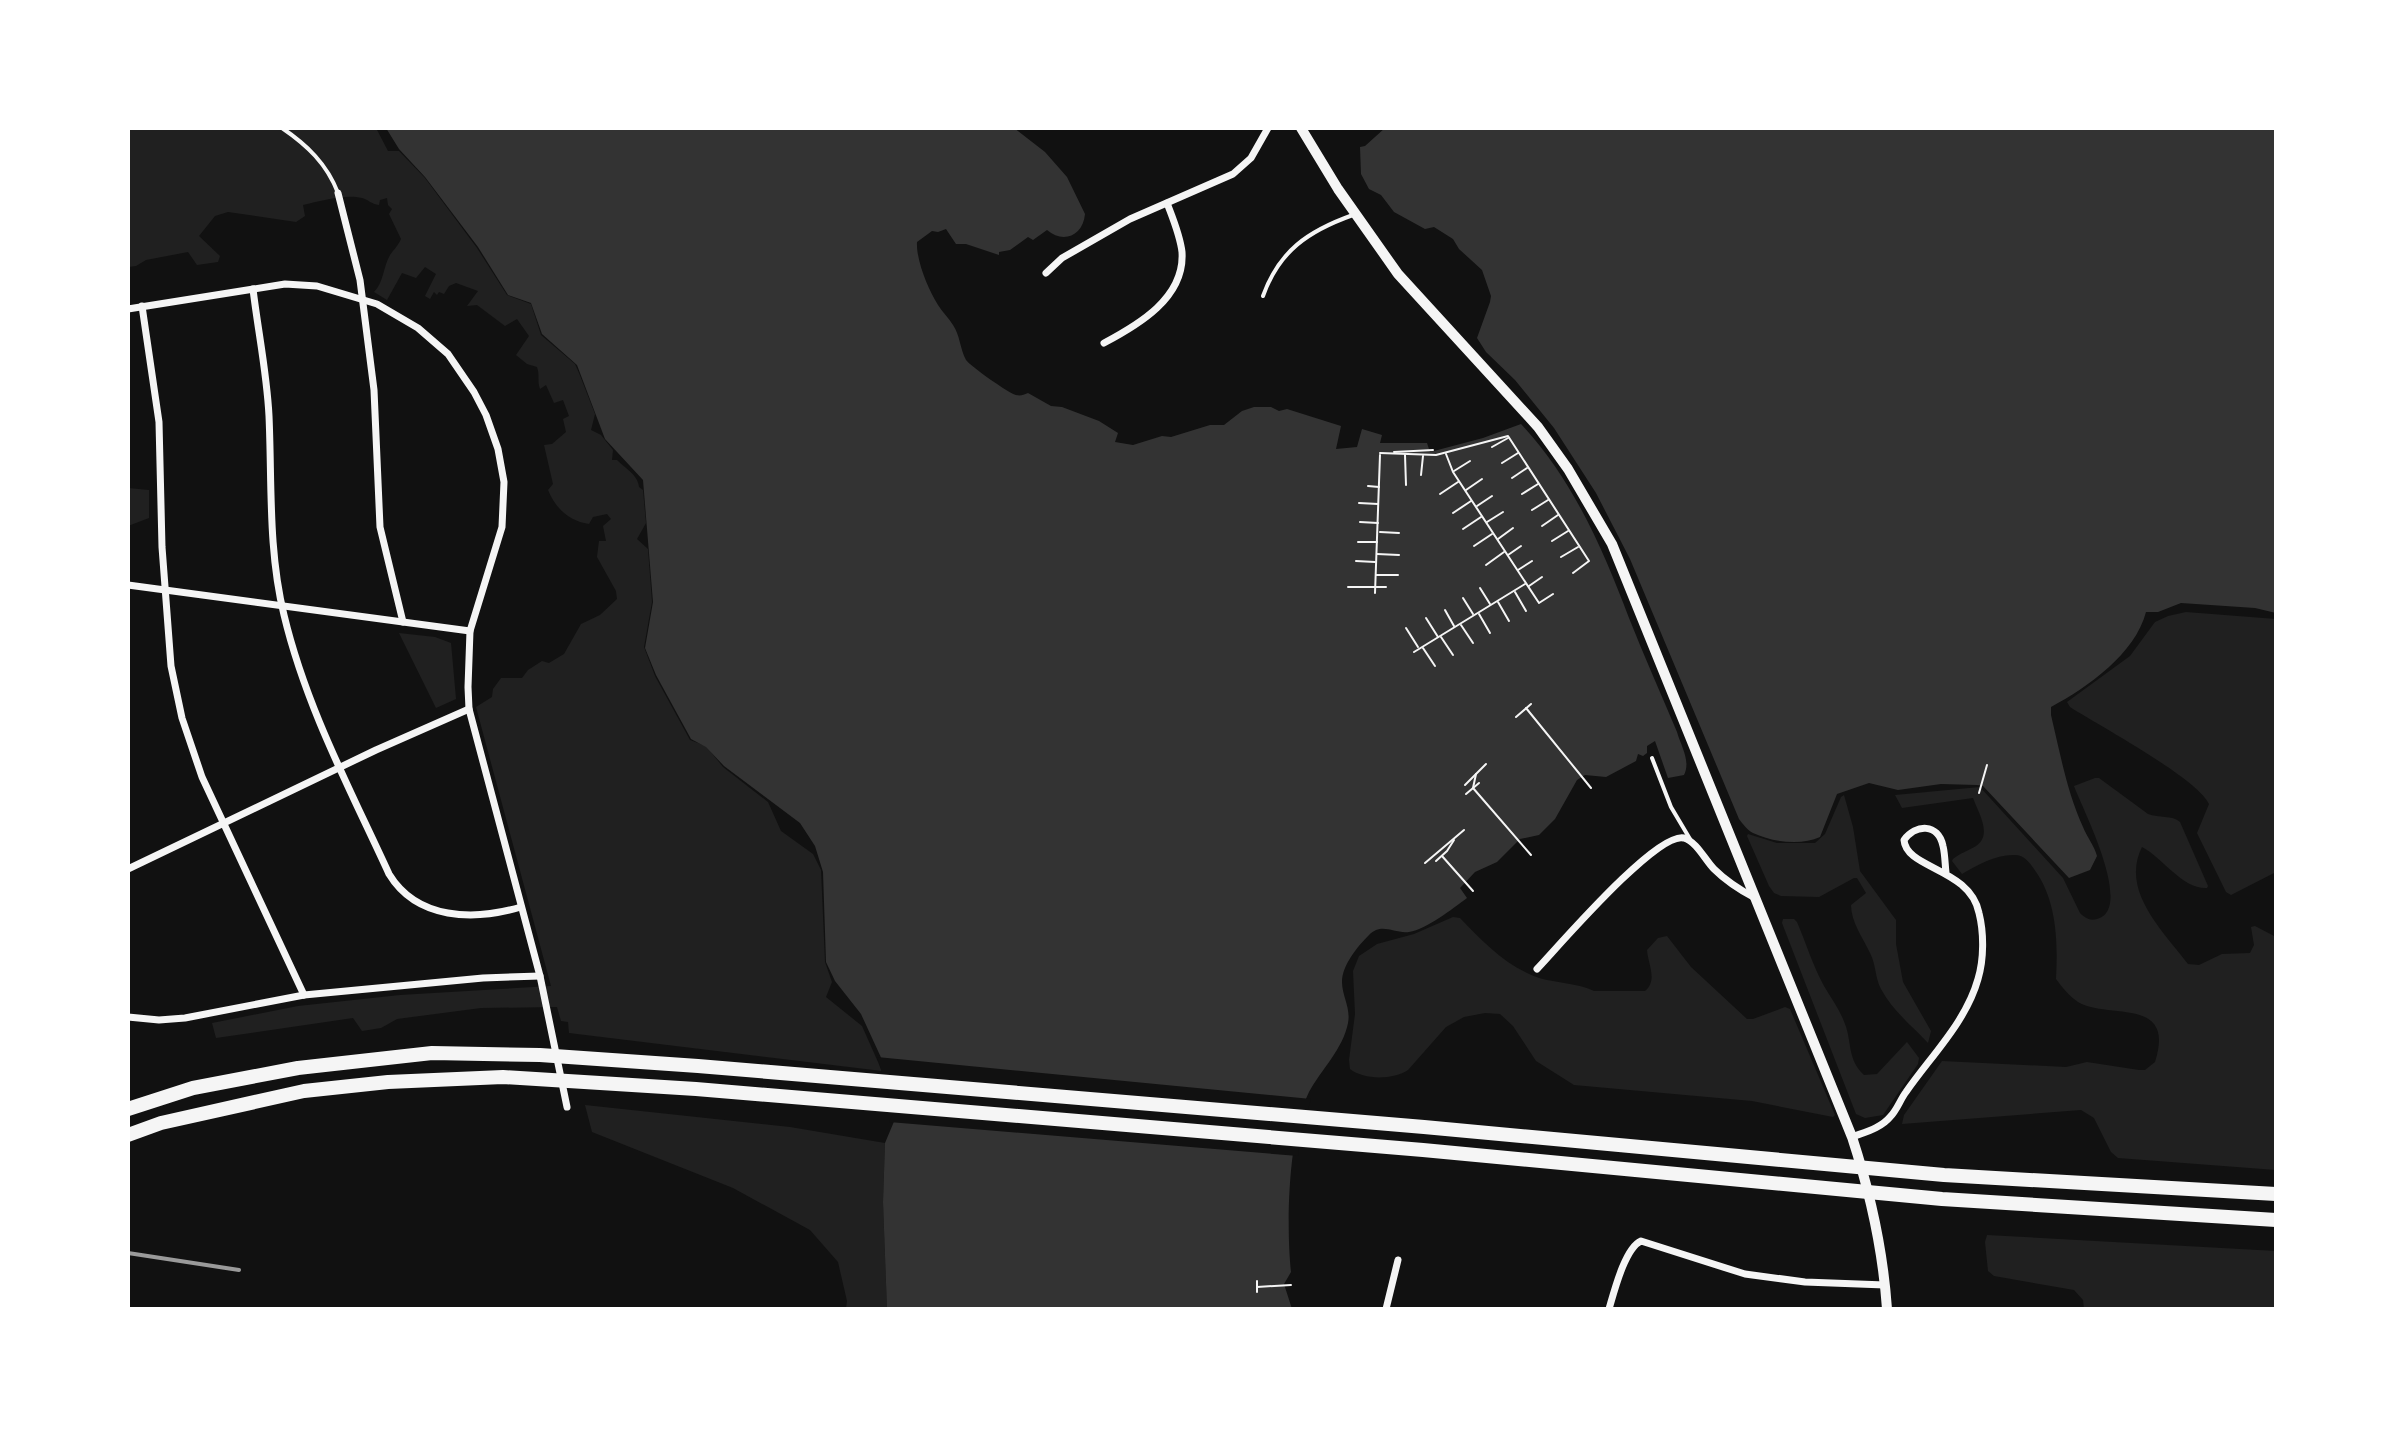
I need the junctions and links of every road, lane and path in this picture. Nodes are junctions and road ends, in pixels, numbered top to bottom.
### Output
1 (282, 128) edge
2 (1268, 128) edge
3 (1301, 128) edge
4 (338, 193) joint
5 (1167, 203) junction
6 (1355, 214) junction
7 (1046, 273) dead end
8 (253, 289) junction
9 (1263, 296) dead end
10 (363, 299) junction
11 (142, 306) junction
12 (128, 309) edge
13 (1104, 343) dead end
14 (1508, 437) junction
15 (1492, 447) dead end
16 (1433, 450) dead end
17 (1446, 452) junction
18 (1380, 453) junction
19 (1519, 453) junction
20 (1405, 454) junction
21 (1423, 455) junction
22 (1470, 461) dead end
23 (1502, 463) dead end
24 (1528, 468) junction
25 (1453, 472) junction
26 (1421, 475) dead end
27 (1512, 478) dead end
28 (1482, 479) dead end
29 (1459, 482) junction
30 (1539, 484) junction
31 (1406, 485) dead end
32 (1368, 486) dead end
33 (1379, 487) junction
34 (1465, 490) junction
35 (1440, 494) dead end
36 (1522, 494) dead end
37 (1492, 496) dead end
38 (1549, 499) junction
39 (1472, 500) junction
40 (1359, 503) dead end
41 (1379, 504) junction
42 (1476, 506) junction
43 (1532, 510) dead end
44 (1503, 512) dead end
45 (1453, 513) dead end
46 (1559, 515) junction
47 (1482, 516) junction
48 (1360, 522) dead end
49 (1378, 523) junction
50 (1486, 523) junction
51 (1542, 526) dead end
52 (1513, 528) dead end
53 (1463, 529) dead end
54 (1569, 530) junction
55 (1378, 531) junction
56 (1399, 533) dead end
57 (1493, 534) junction
58 (1497, 539) junction
59 (1552, 541) dead end
60 (1358, 542) dead end
61 (1377, 542) junction
62 (1474, 546) dead end
63 (1521, 546) dead end
64 (1579, 546) junction
65 (1377, 554) junction
66 (1506, 554) junction
67 (1399, 555) dead end
68 (1561, 557) dead end
69 (1356, 561) dead end
70 (1532, 561) dead end
71 (1376, 562) junction
72 (1486, 565) dead end
73 (1517, 570) junction
74 (1573, 573) dead end
75 (1376, 575) junction
76 (1398, 575) dead end
77 (1542, 577) dead end
78 (128, 585) edge
79 (1527, 585) junction
80 (1348, 587) dead end
81 (1386, 587) dead end
82 (1376, 588) junction
83 (1480, 588) dead end
84 (165, 589) junction
85 (1514, 591) junction
86 (1375, 593) dead end
87 (1553, 594) dead end
88 (1463, 598) dead end
89 (1497, 601) junction
90 (281, 604) junction
91 (1491, 605) junction
92 (1445, 610) dead end
93 (1526, 611) dead end
94 (1478, 613) junction
95 (1474, 616) junction
96 (1426, 618) dead end
97 (1509, 621) dead end
98 (403, 622) junction
99 (1460, 624) junction
100 (1455, 627) junction
101 (1406, 628) dead end
102 (470, 631) junction
103 (1490, 633) dead end
104 (1440, 637) junction
105 (1473, 643) dead end
106 (1421, 648) junction
107 (1414, 652) dead end
108 (1453, 655) dead end
109 (1435, 666) dead end
110 (1531, 704) dead end
111 (1526, 708) junction
112 (469, 709) junction
113 (1516, 717) dead end
114 (1652, 758) dead end
115 (1486, 764) dead end
116 (1987, 765) dead end
117 (338, 768) junction
118 (1476, 774) junction
119 (1479, 783) dead end
120 (1465, 785) dead end
121 (1473, 788) junction
122 (1591, 788) dead end
123 (1979, 793) dead end
124 (1466, 794) dead end
125 (223, 823) junction
126 (1464, 830) dead end
127 (1454, 839) junction
128 (1692, 843) junction
129 (1531, 855) dead end
130 (1442, 856) junction
131 (1436, 861) dead end
132 (1425, 863) dead end
133 (128, 869) edge
134 (1946, 873) junction
135 (1473, 891) dead end
136 (1757, 899) junction
137 (521, 907) junction
138 (1537, 969) dead end
139 (540, 976) junction
140 (304, 995) junction
141 (128, 1017) edge
142 (567, 1107) dead end
143 (128, 1109) edge
144 (128, 1135) edge
145 (1852, 1137) junction
146 (2276, 1194) edge
147 (2276, 1220) edge
148 (1398, 1260) dead end
149 (1257, 1281) dead end
150 (1291, 1285) dead end
151 (1885, 1285) junction
152 (1257, 1287) junction
153 (1257, 1292) dead end
154 (1386, 1309) edge
155 (1609, 1309) edge
156 (1887, 1309) edge

1 - 4 lane
2 - 5 street
3 - 6 main road
4 - 10 street
5 - 7 street
5 - 13 street
6 - 9 lane
6 - 136 main road
8 - 10 street
8 - 11 street
8 - 90 street
10 - 98 street
10 - 102 street
11 - 12 street
11 - 84 street
14 - 15 path
14 - 17 path
14 - 19 path
16 - 18 path
17 - 21 path
17 - 25 path
18 - 20 path
18 - 33 path
19 - 23 path
19 - 24 path
20 - 21 path
20 - 31 path
21 - 26 path
22 - 25 path
24 - 27 path
24 - 30 path
25 - 29 path
28 - 34 path
29 - 34 path
29 - 35 path
30 - 36 path
30 - 38 path
32 - 33 path
33 - 41 path
34 - 39 path
37 - 42 path
38 - 43 path
38 - 46 path
39 - 42 path
39 - 45 path
40 - 41 path
41 - 49 path
42 - 47 path
44 - 50 path
46 - 51 path
46 - 54 path
47 - 50 path
47 - 53 path
48 - 49 path
49 - 55 path
50 - 57 path
52 - 58 path
54 - 59 path
54 - 64 path
55 - 56 path
55 - 61 path
57 - 58 path
57 - 62 path
58 - 66 path
60 - 61 path
61 - 65 path
63 - 66 path
64 - 68 path
64 - 74 path
65 - 67 path
65 - 71 path
66 - 72 path
66 - 73 path
69 - 71 path
70 - 73 path
71 - 75 path
73 - 79 path
75 - 76 path
75 - 82 path
77 - 79 path
78 - 84 street
79 - 85 path
79 - 87 path
80 - 82 path
81 - 82 path
82 - 86 path
83 - 91 path
84 - 90 street
84 - 125 street
85 - 89 path
85 - 93 path
88 - 95 path
89 - 91 path
89 - 97 path
90 - 98 street
90 - 117 street
91 - 94 path
92 - 100 path
94 - 95 path
94 - 103 path
95 - 99 path
96 - 104 path
98 - 102 street
99 - 100 path
99 - 105 path
100 - 104 path
101 - 106 path
102 - 112 street
104 - 106 path
104 - 108 path
106 - 107 path
106 - 109 path
110 - 111 path
111 - 113 path
111 - 122 path
112 - 117 street
112 - 137 street
114 - 128 lane
115 - 118 path
116 - 123 path
117 - 125 street
117 - 137 street
118 - 120 path
118 - 121 path
119 - 121 path
121 - 124 path
121 - 129 path
125 - 133 street
125 - 140 street
126 - 127 path
127 - 130 path
127 - 132 path
128 - 136 street
128 - 138 street
130 - 131 path
130 - 135 path
134 - 134 street
134 - 145 street
136 - 145 main road
137 - 139 street
139 - 140 street
139 - 142 street
140 - 141 street
143 - 146 highway
144 - 147 highway
145 - 151 main road
148 - 154 street
149 - 152 path
150 - 152 path
151 - 155 street
151 - 156 main road
152 - 153 path

